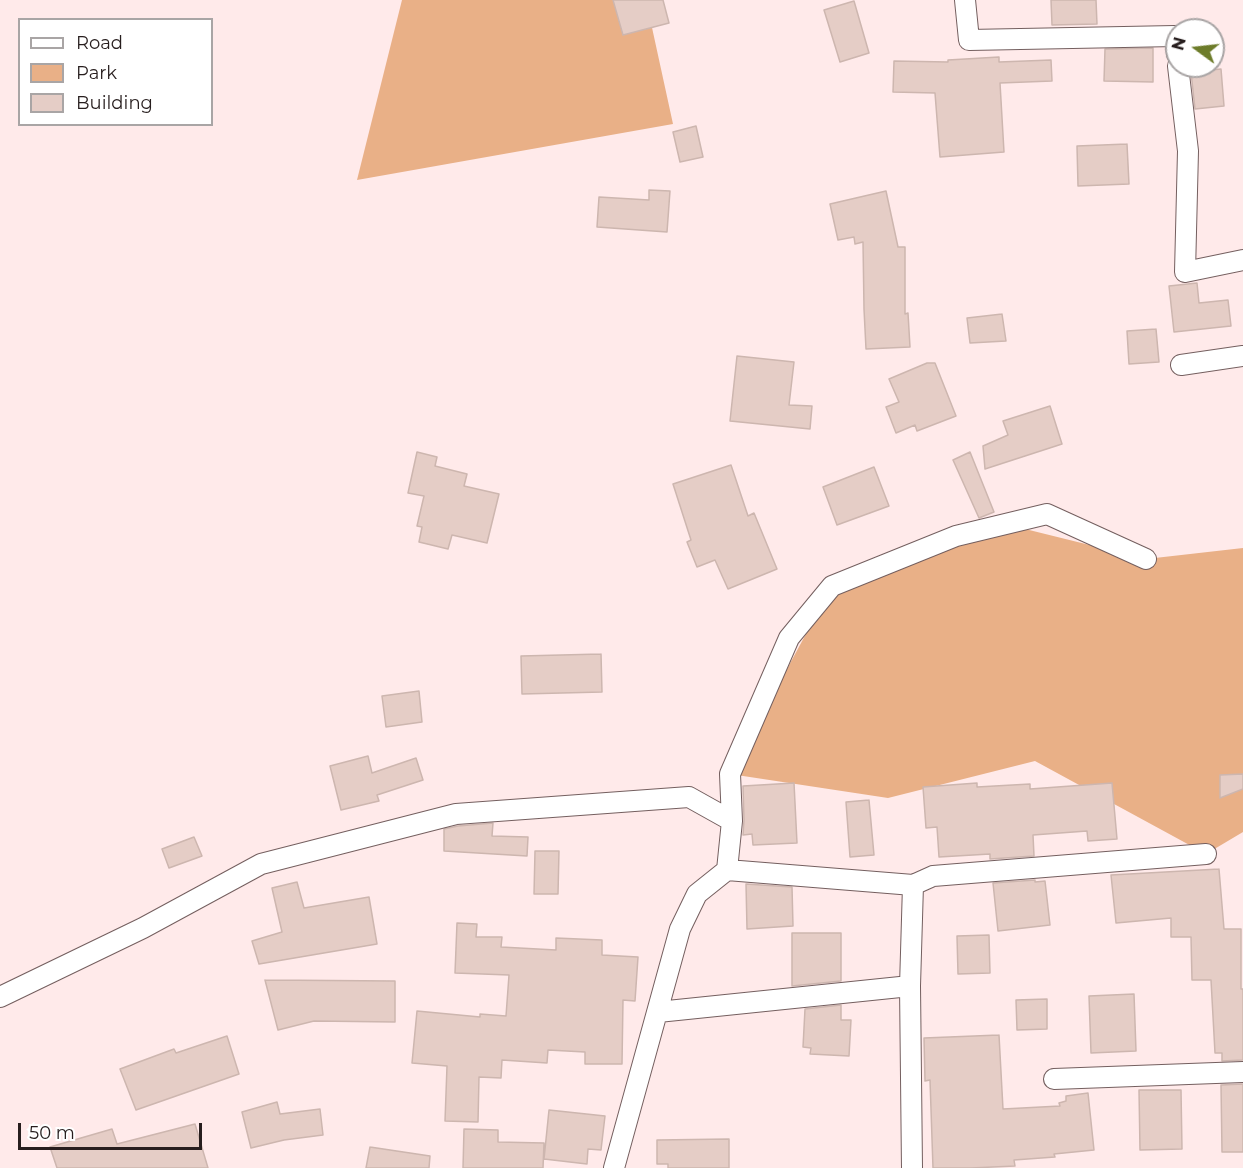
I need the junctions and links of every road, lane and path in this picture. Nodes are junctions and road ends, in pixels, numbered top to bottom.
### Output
1 (965, 0) edge
2 (1165, 36) edge
3 (1179, 78) edge
4 (1243, 260) edge
5 (1243, 356) edge
6 (1181, 364) dead end
7 (1146, 559) dead end
8 (732, 821) junction
9 (1206, 854) dead end
10 (727, 870) junction
11 (913, 885) junction
12 (910, 986) junction
13 (0, 997) edge
14 (658, 1012) junction
15 (1243, 1072) edge
16 (1054, 1079) dead end
17 (614, 1168) edge
18 (912, 1168) edge

1 - 2 street
3 - 4 street
5 - 6 street
7 - 8 street
8 - 10 street
8 - 13 street
9 - 11 street
10 - 11 street
10 - 14 street
11 - 12 street
12 - 14 street
12 - 18 street
14 - 17 street
15 - 16 street

